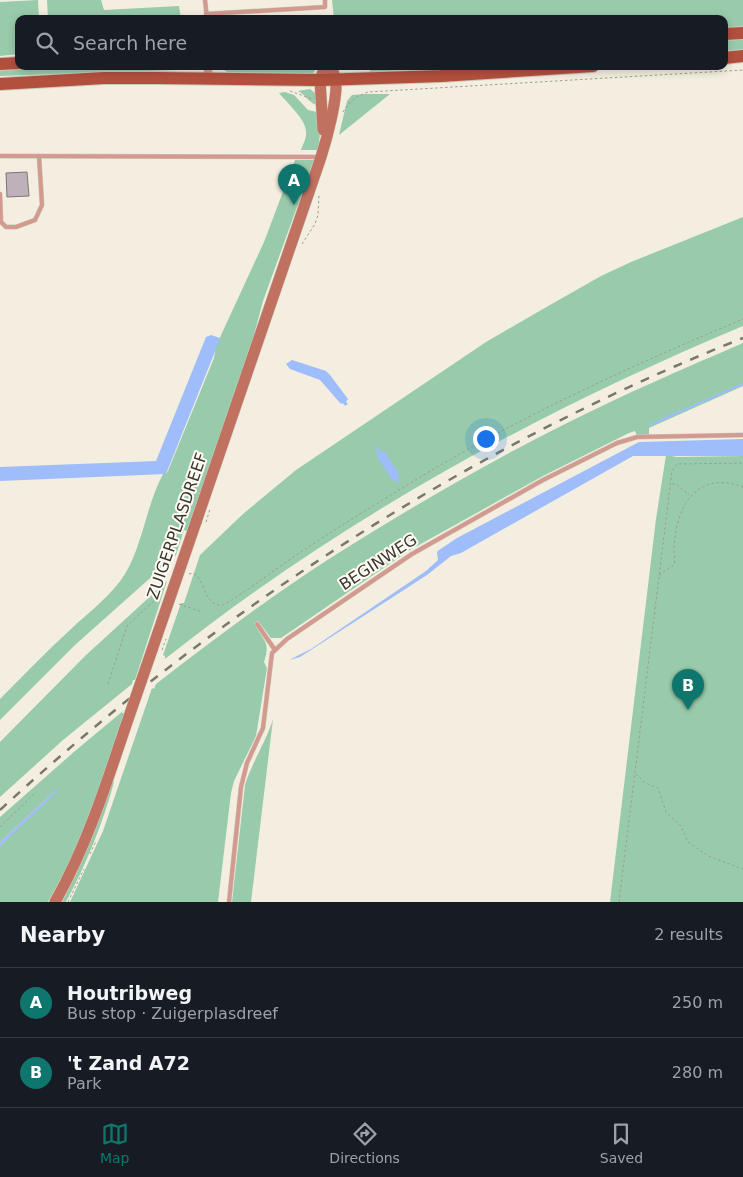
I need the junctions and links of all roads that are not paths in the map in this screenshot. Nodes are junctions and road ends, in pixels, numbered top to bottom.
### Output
1 (205, 0) edge
2 (325, 0) edge
3 (206, 15) edge
4 (221, 15) edge
5 (743, 33) edge
6 (728, 34) edge
7 (743, 56) edge
8 (728, 58) edge
9 (15, 63) edge
10 (0, 64) edge
11 (324, 70) edge
12 (332, 70) edge
13 (532, 70) edge
14 (208, 72) edge
15 (320, 80) junction
16 (336, 80) junction
17 (0, 84) edge
18 (328, 100) junction
19 (0, 156) edge
20 (39, 156) junction
21 (321, 157) junction
22 (0, 194) edge
23 (743, 435) edge
24 (257, 624) dead end
25 (275, 650) junction
26 (55, 902) edge
27 (229, 902) edge

1 - 3 lane
2 - 4 lane
5 - 6 main road
7 - 8 main road
9 - 10 main road
11 - 15 main road, ZUIGERPLASDREEF
12 - 16 main road, ZUIGERPLASDREEF
13 - 16 main road
14 - 15 main road
14 - 17 main road
15 - 16 main road
15 - 18 main road, ZUIGERPLASDREEF
16 - 18 main road, ZUIGERPLASDREEF
18 - 21 main road, ZUIGERPLASDREEF
19 - 20 lane
20 - 21 lane
20 - 22 lane
21 - 26 main road, ZUIGERPLASDREEF, bridge
23 - 25 lane, BEGINWEG
24 - 25 lane
25 - 27 lane

